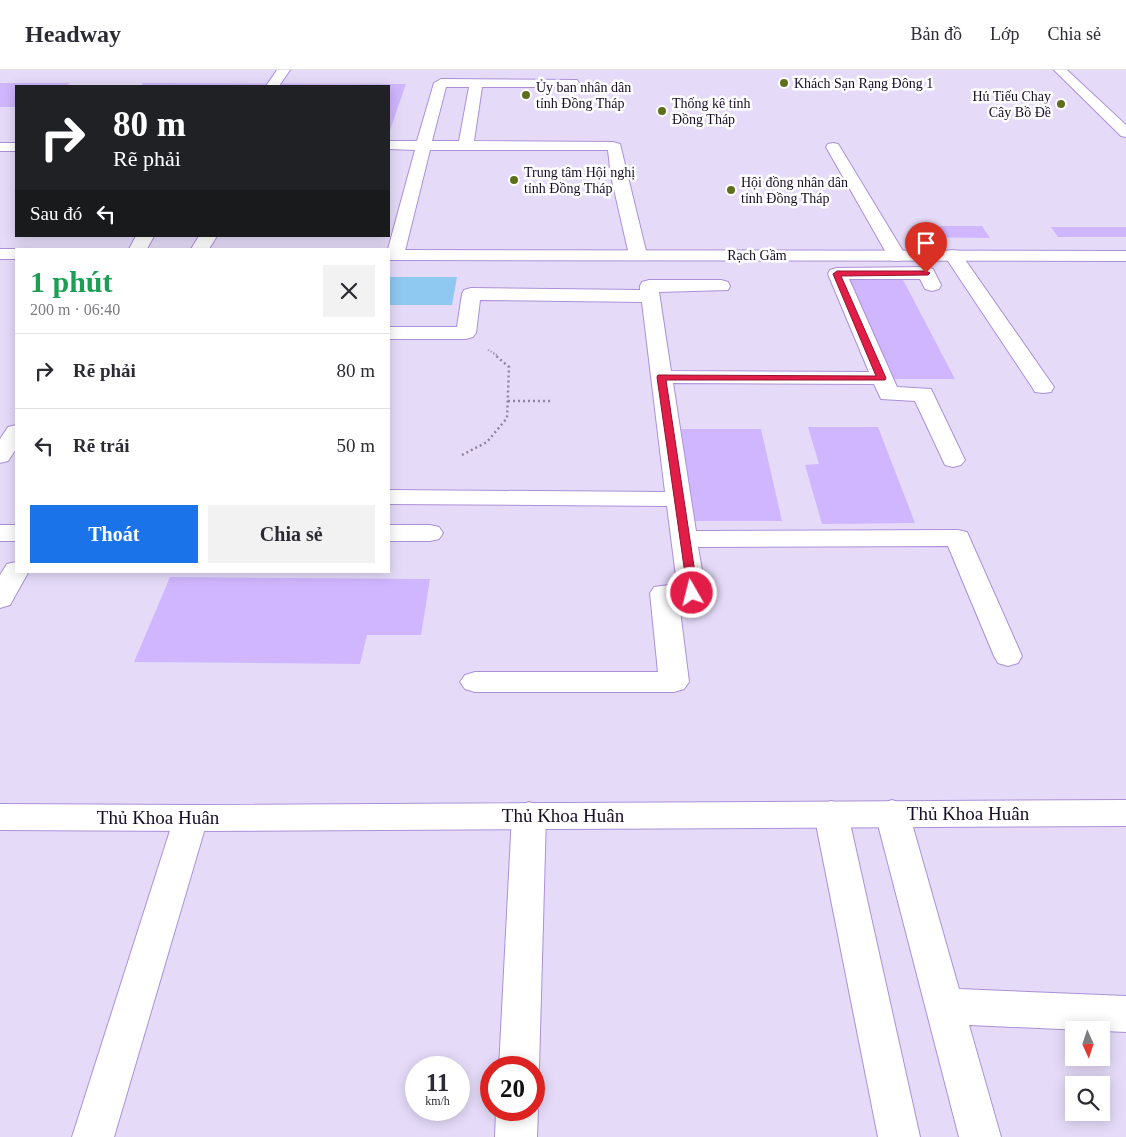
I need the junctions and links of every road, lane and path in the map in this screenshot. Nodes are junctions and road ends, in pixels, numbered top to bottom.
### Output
1 (284, 70) edge
2 (1060, 70) edge
3 (443, 76) edge
4 (530, 76) edge
5 (476, 83) junction
6 (572, 83) dead end
7 (273, 85) edge
8 (471, 114) junction
9 (431, 115) junction
10 (1126, 133) edge
11 (390, 145) edge
12 (424, 145) junction
13 (466, 145) junction
14 (0, 146) edge
15 (833, 146) dead end
16 (15, 147) edge
17 (207, 237) edge
18 (201, 248) edge
19 (0, 254) edge
20 (15, 254) edge
21 (392, 255) edge
22 (638, 255) junction
23 (952, 255) junction
24 (896, 256) junction
25 (1126, 256) edge
26 (932, 285) dead end
27 (721, 286) dead end
28 (650, 296) junction
29 (390, 333) edge
30 (485, 348) dead end
31 (661, 377) junction
32 (882, 378) junction
33 (1043, 387) dead end
34 (508, 400) dead end
35 (550, 401) dead end
36 (15, 434) edge
37 (462, 455) dead end
38 (0, 456) edge
39 (953, 460) dead end
40 (390, 497) edge
41 (678, 499) junction
42 (0, 533) edge
43 (15, 533) edge
44 (390, 533) edge
45 (430, 533) dead end
46 (684, 539) junction
47 (15, 572) edge
48 (0, 599) edge
49 (1008, 656) dead end
50 (475, 682) dead end
51 (892, 813) junction
52 (1126, 813) edge
53 (831, 814) junction
54 (530, 815) junction
55 (0, 817) edge
56 (191, 818) junction
57 (944, 1006) junction
58 (1126, 1014) edge
59 (519, 1056) edge
60 (517, 1121) edge
61 (93, 1137) edge
62 (516, 1137) edge
63 (899, 1137) edge
64 (980, 1137) edge

1 - 7 main road
2 - 10 main road
3 - 5 main road
3 - 9 main road
4 - 5 main road
4 - 6 main road
5 - 8 main road
8 - 9 main road
8 - 13 main road
9 - 12 main road
11 - 12 main road
12 - 13 main road
12 - 21 main road
13 - 22 main road
14 - 16 main road
15 - 24 main road
17 - 18 main road
19 - 20 main road
21 - 22 main road, Rạch Gầm
22 - 24 main road, Rạch Gầm
23 - 24 main road, Rạch Gầm
23 - 25 main road, Rạch Gầm
23 - 33 main road
26 - 32 main road
27 - 28 main road
28 - 29 main road
28 - 31 main road
30 - 37 path
31 - 32 main road
31 - 41 main road
32 - 39 main road
34 - 35 path
36 - 38 main road
40 - 41 main road
41 - 46 main road
42 - 43 main road
44 - 45 main road
46 - 49 main road
46 - 50 main road
47 - 48 main road
51 - 52 main road, Thủ Khoa Huân
51 - 53 main road, Thủ Khoa Huân
51 - 57 main road
53 - 54 main road, Thủ Khoa Huân
53 - 63 main road
54 - 56 main road, Thủ Khoa Huân
54 - 59 main road
55 - 56 main road, Thủ Khoa Huân
56 - 61 main road
57 - 58 main road
57 - 64 main road
60 - 62 main road

